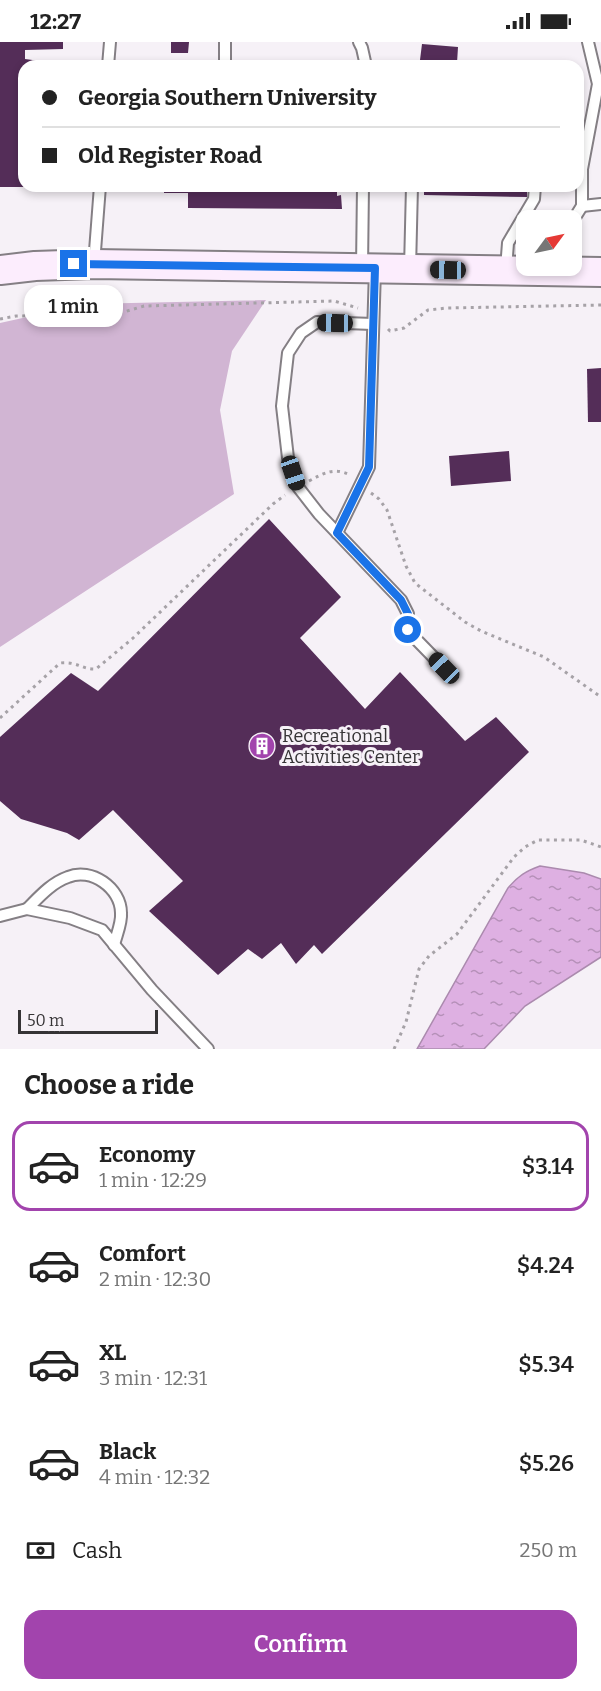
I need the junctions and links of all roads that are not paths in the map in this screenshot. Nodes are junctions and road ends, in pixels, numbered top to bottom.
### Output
1 (110, 42) edge
2 (225, 42) edge
3 (359, 42) edge
4 (588, 42) edge
5 (108, 60) edge
6 (225, 60) edge
7 (365, 60) edge
8 (584, 159) edge
9 (100, 192) edge
10 (363, 192) edge
11 (412, 192) edge
12 (535, 192) edge
13 (582, 192) edge
14 (601, 204) edge
15 (582, 206) junction
16 (580, 210) edge
17 (94, 264) junction
18 (368, 268) junction
19 (410, 269) junction
20 (0, 270) edge
21 (506, 270) junction
22 (516, 270) edge
23 (582, 271) edge
24 (601, 272) edge
25 (373, 321) junction
26 (337, 533) junction
27 (444, 668) dead end
28 (27, 909) junction
29 (0, 916) edge
30 (114, 945) junction
31 (208, 1049) edge

1 - 5 lane
2 - 6 lane
3 - 7 lane
4 - 8 lane
9 - 17 lane
10 - 18 lane
11 - 19 lane
12 - 21 lane
13 - 15 lane
14 - 15 lane
15 - 16 lane
17 - 18 street
17 - 20 street
18 - 19 street
18 - 25 lane
19 - 21 street
21 - 22 street
23 - 24 street
25 - 26 lane
25 - 26 lane
26 - 27 lane
28 - 29 lane
28 - 30 lane
28 - 30 lane
30 - 31 lane

